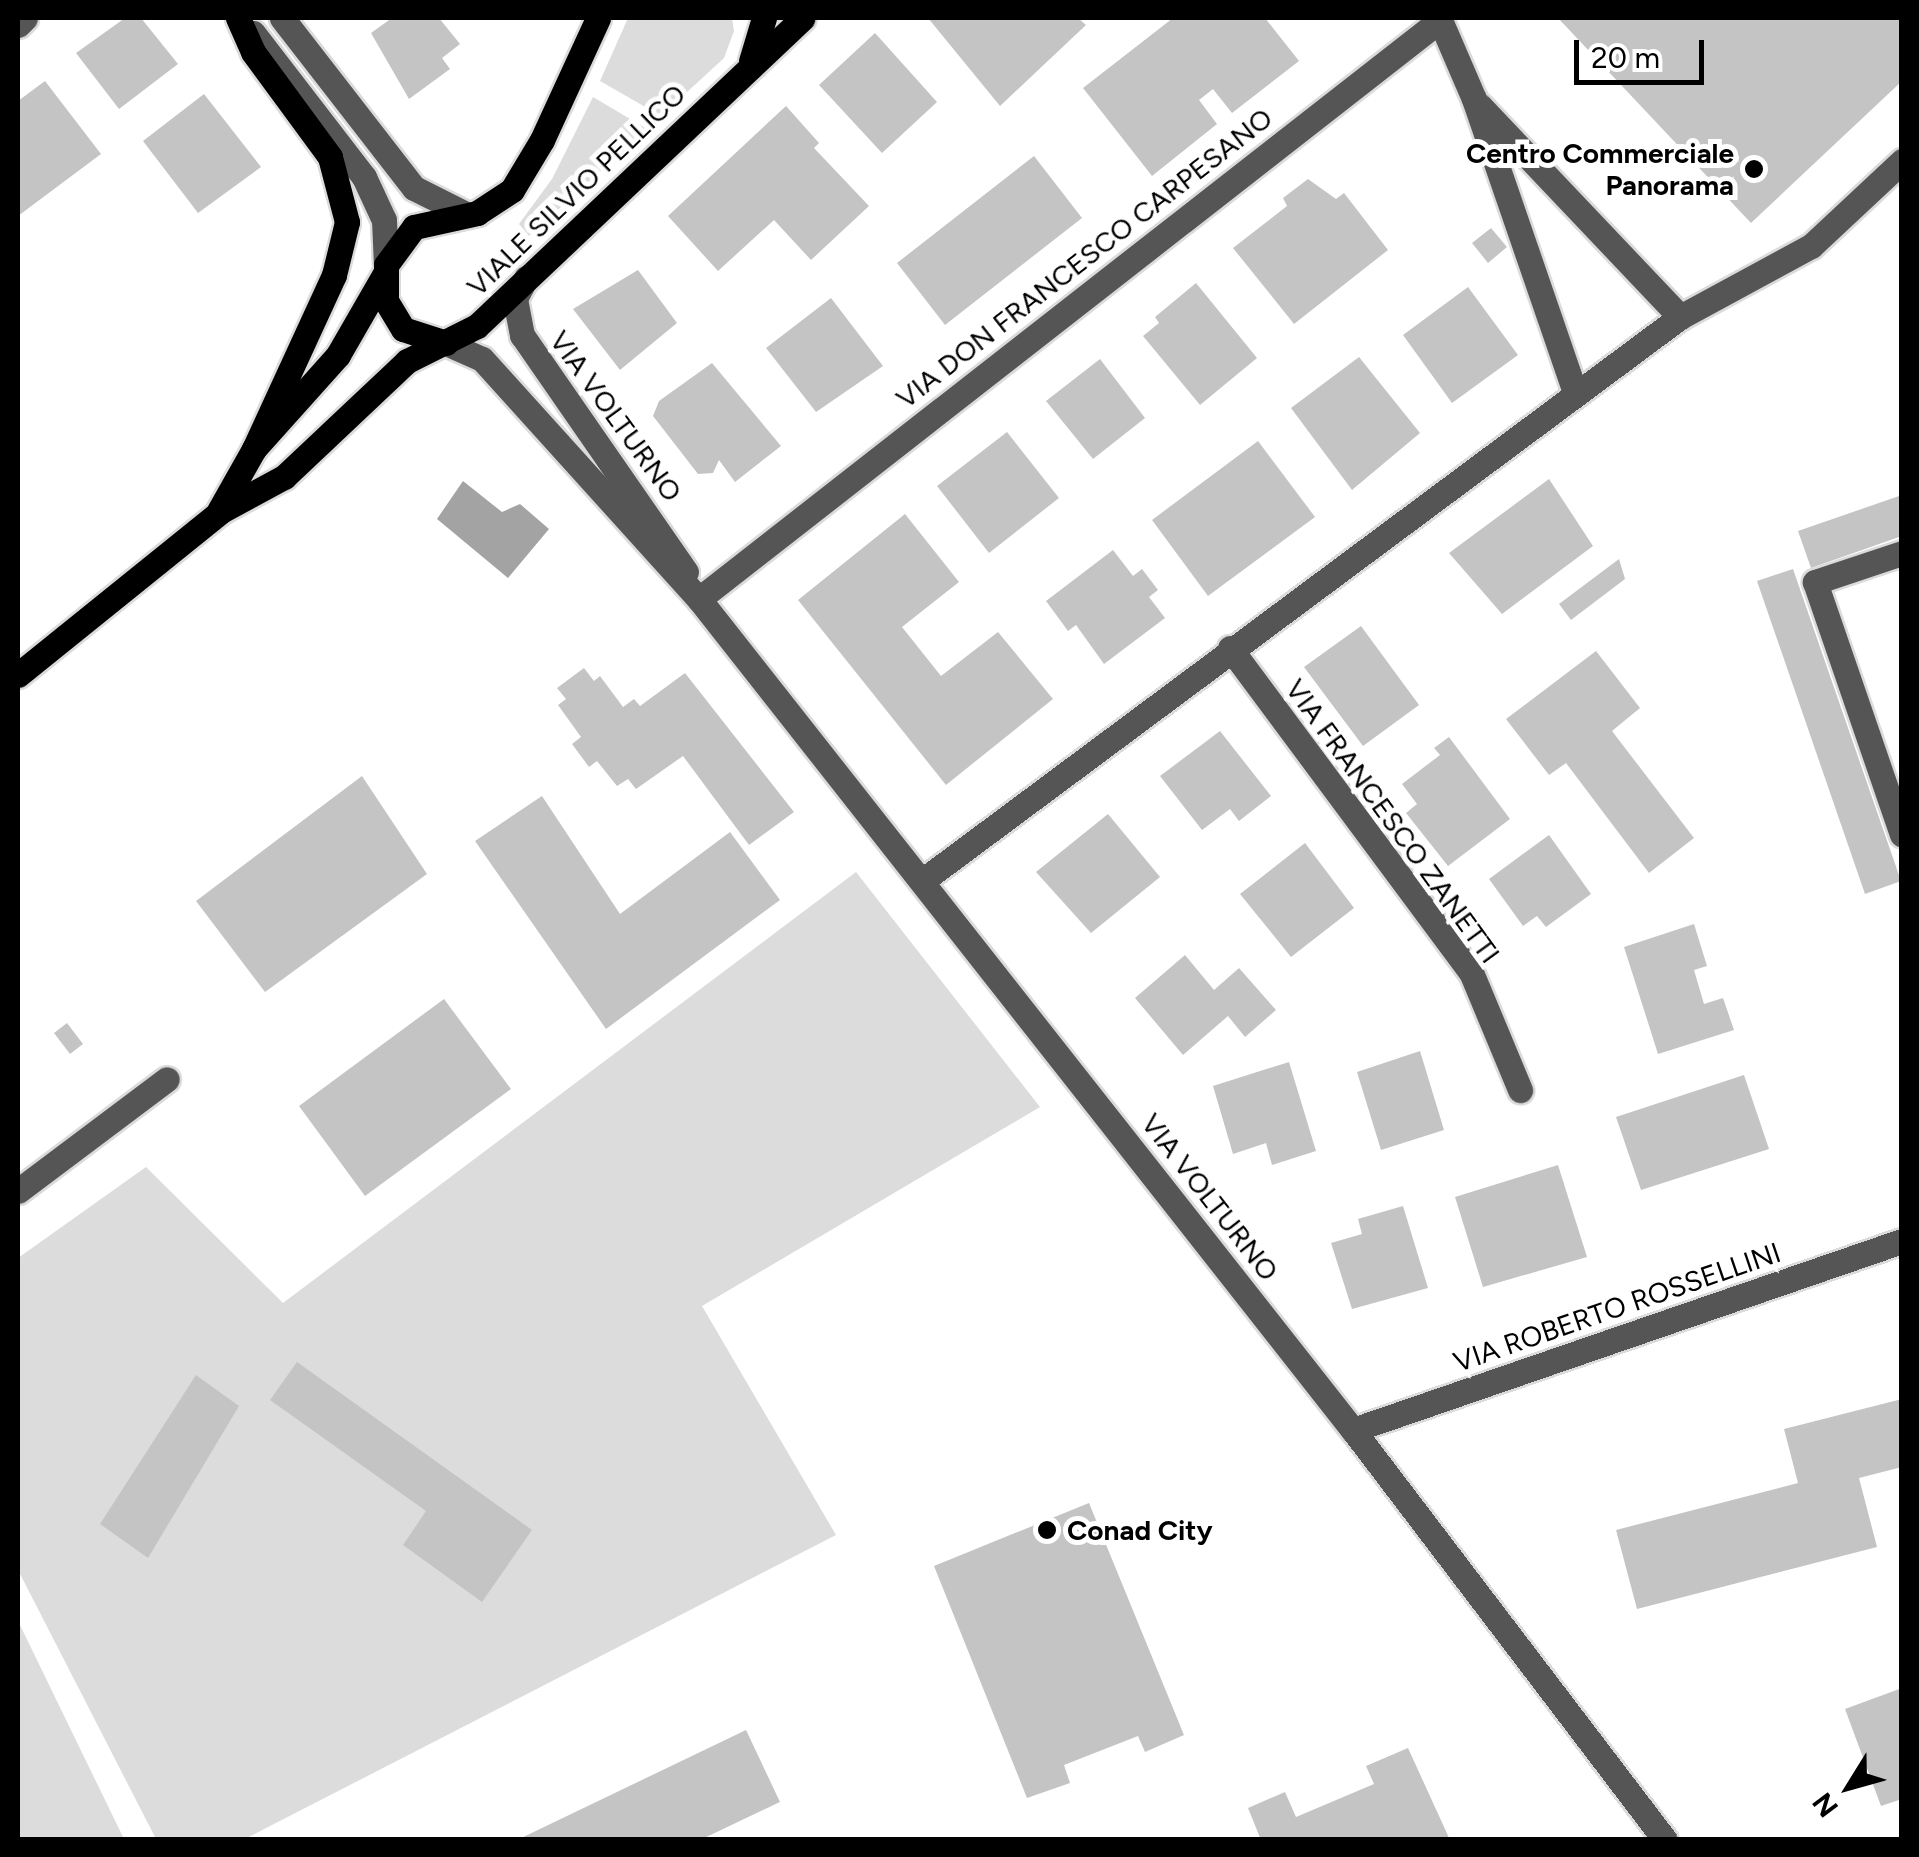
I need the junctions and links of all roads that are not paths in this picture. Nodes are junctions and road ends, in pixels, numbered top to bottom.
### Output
1 (25, 18) edge
2 (239, 18) edge
3 (282, 18) edge
4 (598, 18) edge
5 (764, 18) edge
6 (803, 18) edge
7 (18, 25) edge
8 (742, 73) junction
9 (1474, 99) junction
10 (1902, 161) edge
11 (468, 216) junction
12 (386, 265) junction
13 (536, 266) junction
14 (1680, 317) junction
15 (446, 343) junction
16 (1574, 392) junction
17 (254, 449) junction
18 (212, 519) junction
19 (1902, 552) edge
20 (699, 599) junction
21 (1230, 648) junction
22 (18, 675) edge
23 (1902, 834) edge
24 (922, 881) junction
25 (167, 1079) dead end
26 (1520, 1090) dead end
27 (18, 1190) edge
28 (1902, 1240) edge
29 (1353, 1430) junction
30 (1665, 1840) edge

1 - 7 street
2 - 12 street
2 - 17 main road
3 - 11 street
4 - 11 main road
5 - 8 main road, VIALE SILVIO PELLICO
6 - 8 main road, VIALE SILVIO PELLICO
8 - 13 main road, VIALE SILVIO PELLICO
9 - 14 street
9 - 16 street
9 - 20 street, VIA DON FRANCESCO CARPESANO
10 - 14 street
11 - 12 main road
12 - 15 main road
12 - 17 main road
13 - 15 main road, VIALE SILVIO PELLICO
13 - 20 street, VIA VOLTURNO
14 - 16 street
15 - 18 main road, VIALE SILVIO PELLICO
15 - 20 street, VIA VOLTURNO
16 - 21 street
17 - 18 main road
18 - 22 main road
19 - 23 street
20 - 24 street, VIA VOLTURNO
21 - 24 street
21 - 26 street, VIA FRANCESCO ZANETTI
24 - 29 street, VIA VOLTURNO
25 - 27 street
28 - 29 street, VIA ROBERTO ROSSELLINI
29 - 30 street, VIA VOLTURNO

